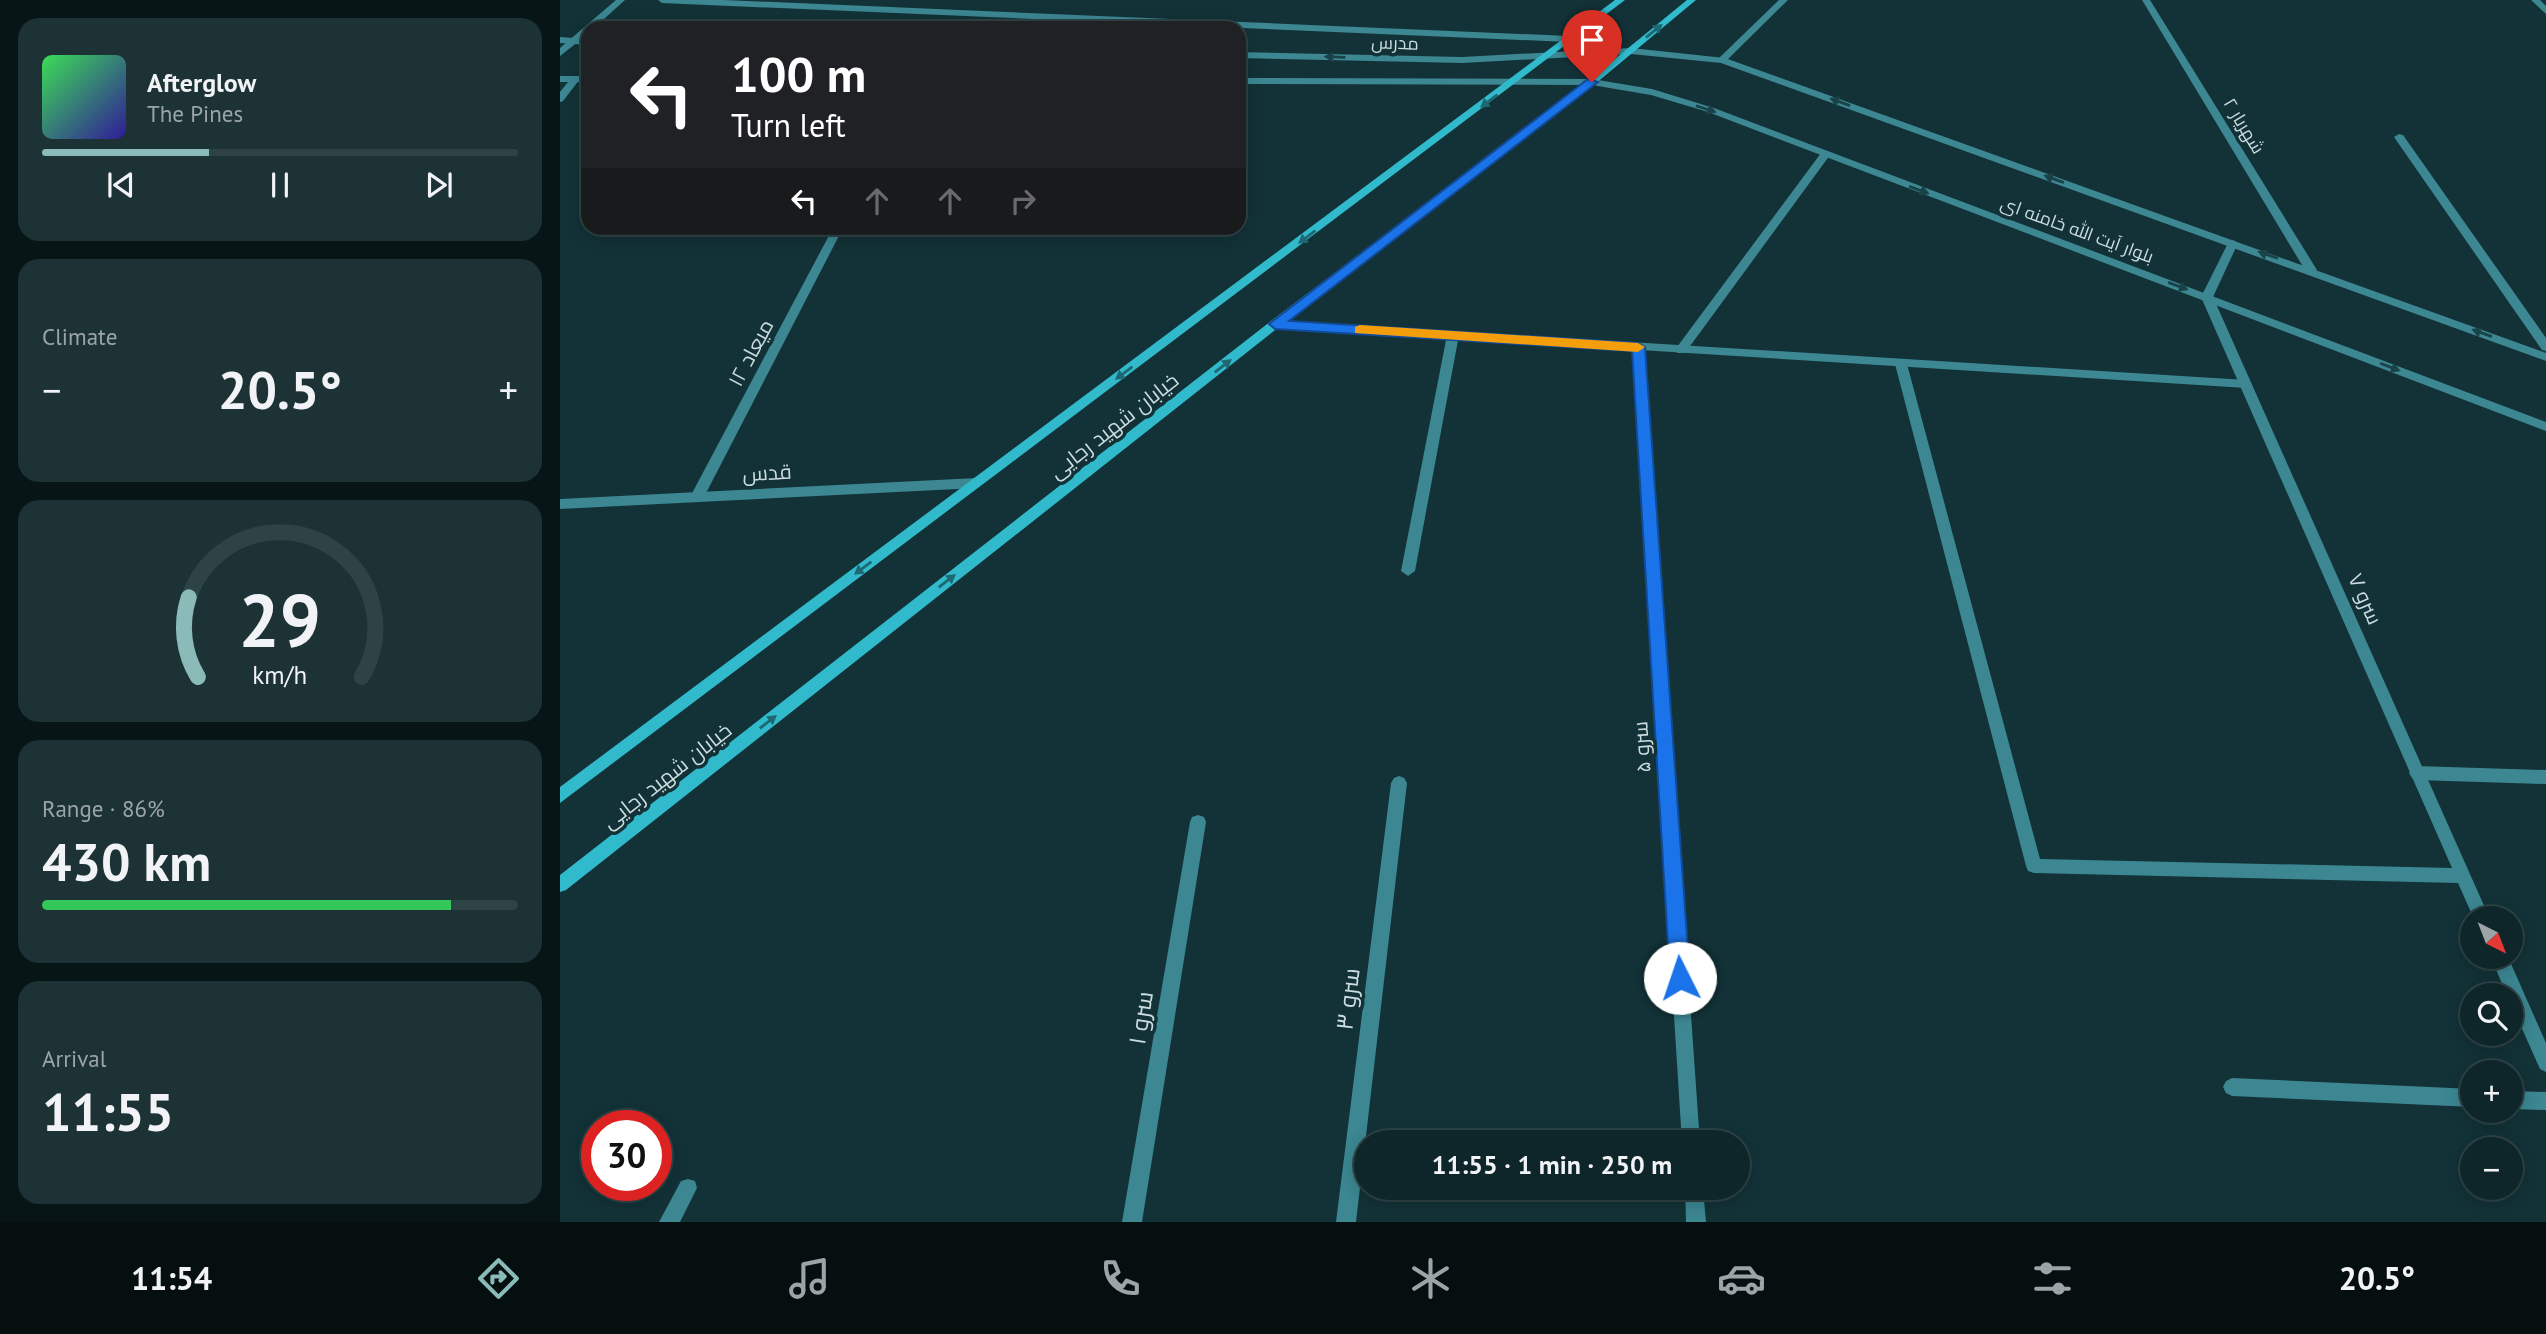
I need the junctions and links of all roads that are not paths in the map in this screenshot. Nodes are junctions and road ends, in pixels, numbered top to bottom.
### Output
1 (621, 0) edge
2 (662, 0) edge
3 (1621, 0) edge
4 (1692, 0) edge
5 (1784, 0) edge
6 (2146, 0) edge
7 (2535, 0) edge
8 (2546, 11) edge
9 (596, 21) edge
10 (1109, 21) edge
11 (1246, 27) edge
12 (581, 34) edge
13 (1569, 39) junction
14 (560, 40) edge
15 (574, 41) junction
16 (581, 41) edge
17 (1631, 51) junction
18 (560, 53) edge
19 (1550, 54) junction
20 (1246, 55) edge
21 (1722, 60) junction
22 (560, 79) edge
23 (575, 79) junction
24 (581, 79) edge
25 (1246, 81) edge
26 (1516, 81) junction
27 (1592, 82) junction
28 (560, 99) edge
29 (2399, 137) dead end
30 (1825, 155) junction
31 (834, 235) edge
32 (2233, 243) junction
33 (2311, 270) junction
34 (2207, 297) junction
35 (1275, 324) junction
36 (1453, 335) junction
37 (1638, 347) junction
38 (2546, 347) edge
39 (1681, 350) junction
40 (2546, 357) edge
41 (1901, 364) junction
42 (2246, 384) junction
43 (2546, 427) edge
44 (976, 483) junction
45 (697, 497) junction
46 (560, 504) edge
47 (1408, 571) dead end
48 (2417, 773) junction
49 (2546, 777) edge
50 (1399, 783) dead end
51 (560, 796) edge
52 (1198, 822) dead end
53 (2463, 876) junction
54 (560, 885) edge
55 (2476, 906) edge
56 (2505, 970) edge
57 (2546, 1063) edge
58 (2232, 1087) dead end
59 (2460, 1097) edge
60 (2523, 1100) edge
61 (2546, 1101) edge
62 (1690, 1130) edge
63 (688, 1188) dead end
64 (1695, 1200) edge
65 (669, 1222) edge
66 (1132, 1222) edge
67 (1346, 1222) edge
68 (1696, 1222) edge

1 - 9 street
2 - 10 street
3 - 13 main road, خیابان شهید رجایی
17 -> 4 main road, خیابان شهید رجایی
5 - 21 street
6 - 33 street, شهریار ۲
7 - 8 street
11 - 13 street
12 - 15 street
13 - 19 main road, خیابان شهید رجایی
14 - 15 street
15 - 16 street
15 - 18 street
17 - 19 street, مدرس
17 - 21 street, بلوار آیت الله خامنه ای
17 - 27 main road, خیابان شهید رجایی
19 -> 20 street, مدرس
19 - 26 main road, خیابان شهید رجایی
32 -> 21 street, بلوار آیت الله خامنه ای
22 - 23 street
23 - 24 street
23 - 28 street
25 - 26 street, مدرس
26 - 27 street, مدرس
26 -> 44 main road, خیابان شهید رجایی
27 -> 30 street, بلوار آیت الله خامنه ای
27 - 35 main road, خیابان شهید رجایی
29 - 38 street
30 -> 34 street, بلوار آیت الله خامنه ای
30 - 39 street
31 - 45 street, میعاد ۱۲
33 -> 32 street, بلوار آیت الله خامنه ای
32 - 34 street
40 -> 33 street, بلوار آیت الله خامنه ای
34 - 42 street, سرو ۷
34 -> 43 street, بلوار آیت الله خامنه ای
35 - 36 street
54 -> 35 main road, خیابان شهید رجایی
36 - 37 street
36 - 47 street
37 - 39 street
37 - 62 street, سرو ۵
39 - 41 street
41 - 42 street
41 - 53 street
42 - 48 street, سرو ۷
44 - 45 street, قدس
44 -> 51 main road, خیابان شهید رجایی
45 - 46 street, قدس
48 - 49 street
48 - 53 street, سرو ۷
50 - 67 street, سرو ۳
52 - 66 street, سرو ۱
53 - 55 street, سرو ۷
56 - 57 street
58 - 59 street
60 - 61 street
63 - 65 street
64 - 68 street

